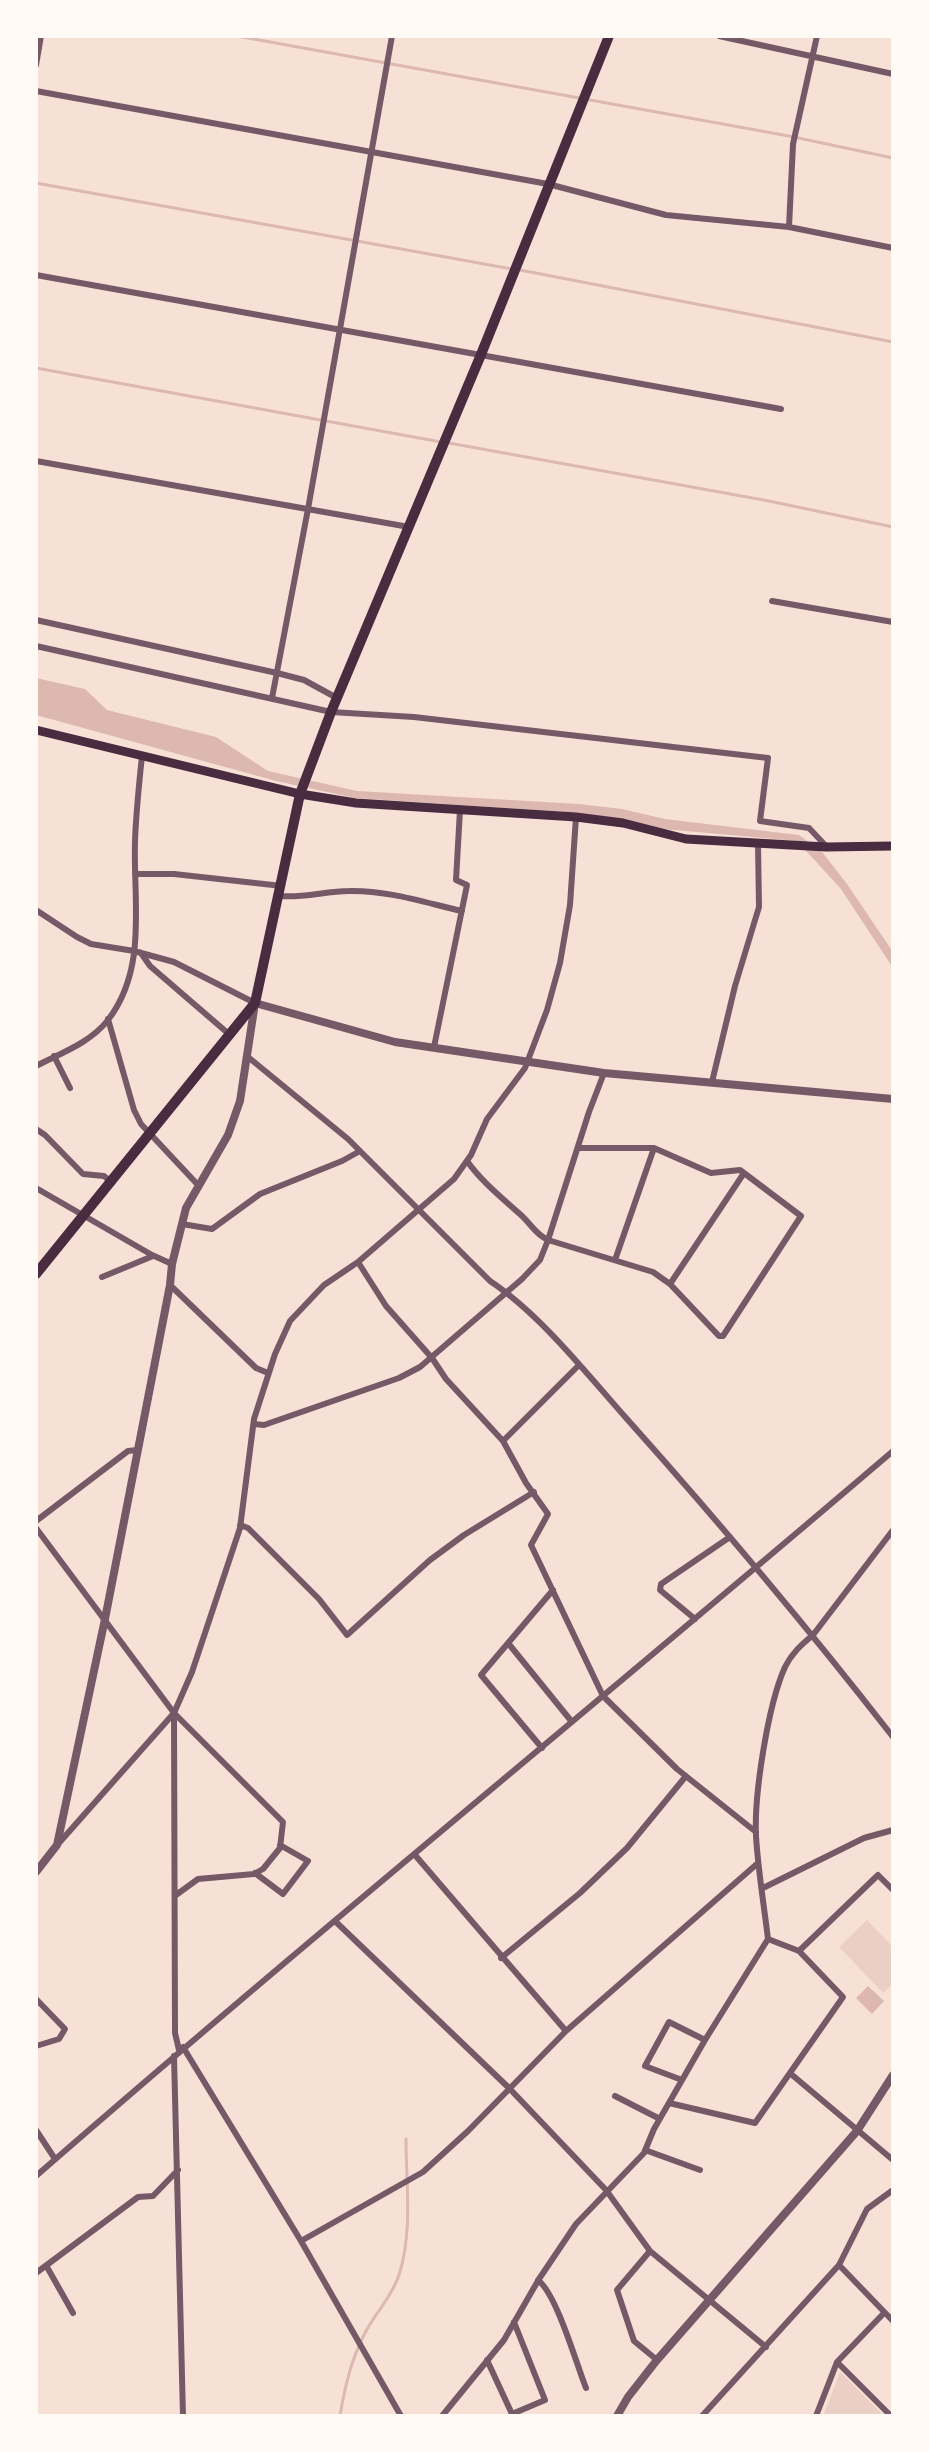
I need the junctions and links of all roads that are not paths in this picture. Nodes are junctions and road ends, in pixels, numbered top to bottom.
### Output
1 (41, 36) edge
2 (392, 36) edge
3 (609, 36) edge
4 (719, 36) edge
5 (817, 36) edge
6 (814, 57) junction
7 (36, 65) edge
8 (893, 74) edge
9 (36, 91) edge
10 (371, 152) junction
11 (548, 184) junction
12 (789, 227) junction
13 (893, 248) edge
14 (36, 275) edge
15 (340, 331) junction
16 (480, 357) junction
17 (781, 409) dead end
18 (36, 461) edge
19 (308, 509) junction
20 (409, 527) junction
21 (772, 601) dead end
22 (36, 620) edge
23 (893, 622) edge
24 (36, 646) edge
25 (277, 673) junction
26 (272, 698) junction
27 (337, 698) junction
28 (331, 712) junction
29 (36, 730) edge
30 (142, 756) junction
31 (302, 789) junction
32 (460, 810) junction
33 (576, 817) junction
34 (758, 844) junction
35 (893, 846) edge
36 (826, 847) junction
37 (135, 874) junction
38 (281, 891) junction
39 (36, 910) edge
40 (462, 911) junction
41 (137, 952) junction
42 (255, 1003) junction
43 (108, 1019) junction
44 (230, 1035) junction
45 (434, 1047) junction
46 (54, 1056) junction
47 (248, 1057) junction
48 (528, 1061) junction
49 (36, 1066) edge
50 (604, 1073) junction
51 (712, 1082) junction
52 (70, 1088) dead end
53 (893, 1099) edge
54 (36, 1129) edge
55 (149, 1133) junction
56 (578, 1148) junction
57 (654, 1148) junction
58 (360, 1151) junction
59 (467, 1161) junction
60 (744, 1173) junction
61 (110, 1181) junction
62 (198, 1185) junction
63 (36, 1188) edge
64 (419, 1210) junction
65 (83, 1214) junction
66 (182, 1224) junction
67 (548, 1240) junction
68 (153, 1256) junction
69 (615, 1260) junction
70 (358, 1262) junction
71 (172, 1264) junction
72 (36, 1274) edge
73 (102, 1277) dead end
74 (670, 1284) junction
75 (170, 1285) junction
76 (506, 1292) junction
77 (432, 1358) junction
78 (579, 1365) junction
79 (268, 1373) junction
80 (254, 1424) junction
81 (503, 1441) junction
82 (137, 1450) junction
83 (893, 1451) edge
84 (534, 1492) junction
85 (36, 1521) edge
86 (240, 1525) junction
87 (36, 1528) edge
88 (893, 1530) edge
89 (730, 1537) junction
90 (756, 1567) junction
91 (553, 1590) junction
92 (105, 1619) junction
93 (695, 1619) junction
94 (813, 1635) junction
95 (508, 1643) junction
96 (603, 1696) junction
97 (174, 1713) junction
98 (572, 1722) junction
99 (893, 1737) edge
100 (542, 1748) junction
101 (686, 1776) junction
102 (893, 1830) edge
103 (756, 1832) junction
104 (57, 1845) junction
105 (280, 1845) junction
106 (415, 1855) junction
107 (758, 1863) junction
108 (36, 1872) edge
109 (255, 1873) junction
110 (763, 1888) junction
111 (893, 1890) edge
112 (176, 1895) junction
113 (336, 1922) junction
114 (768, 1939) junction
115 (799, 1951) junction
116 (501, 1958) junction
117 (36, 1999) edge
118 (566, 2031) junction
119 (705, 2040) junction
120 (36, 2046) edge
121 (179, 2051) junction
122 (791, 2074) junction
123 (893, 2075) edge
124 (682, 2080) junction
125 (509, 2088) junction
126 (615, 2096) dead end
127 (669, 2103) junction
128 (660, 2119) junction
129 (36, 2130) edge
130 (857, 2131) junction
131 (645, 2150) junction
132 (55, 2159) junction
133 (893, 2160) edge
134 (178, 2170) junction
135 (700, 2170) dead end
136 (36, 2176) edge
137 (606, 2190) junction
138 (893, 2190) edge
139 (301, 2241) junction
140 (650, 2251) junction
141 (839, 2265) junction
142 (47, 2267) junction
143 (36, 2273) edge
144 (538, 2280) junction
145 (709, 2299) junction
146 (73, 2313) dead end
147 (884, 2313) junction
148 (893, 2321) edge
149 (514, 2322) junction
150 (766, 2347) junction
151 (487, 2360) junction
152 (657, 2360) junction
153 (837, 2362) junction
154 (586, 2388) dead end
155 (183, 2416) edge
156 (401, 2416) edge
157 (442, 2416) edge
158 (617, 2416) edge
159 (702, 2416) edge
160 (816, 2416) edge
161 (891, 2416) edge

1 - 7 street
2 - 10 street
3 - 11 main road
4 - 6 street
5 - 6 street
6 - 8 street
6 - 12 street
9 - 10 street
10 - 11 street
10 - 15 street
11 - 12 street
11 - 16 main road
12 - 13 street
14 - 15 street
15 - 16 street
15 - 19 street
16 - 17 street
16 - 20 main road
18 - 19 street
19 - 20 street
19 - 25 street
20 - 27 main road
21 - 23 street
22 - 25 street
24 - 26 street
25 - 26 street
25 - 27 street
26 - 28 street
27 - 28 main road
28 - 31 main road
28 - 36 street
29 - 30 main road
30 - 31 main road
30 - 37 street
31 - 32 main road
31 - 38 main road
32 - 33 main road
32 - 40 street
33 - 34 main road
33 - 48 street
34 - 36 main road
34 - 51 street
35 - 36 main road
37 - 38 street
37 - 41 street
38 - 40 street
38 - 42 main road
39 - 41 street
40 - 45 street
41 - 42 street
41 - 43 street
41 - 44 street
42 - 44 main road
42 - 45 street
42 - 47 street
43 - 46 street
43 - 55 street
44 - 55 main road
45 - 48 street
46 - 49 street
46 - 52 street
47 - 58 street
47 - 62 street
48 - 50 street
48 - 59 street
50 - 51 street
50 - 56 street
51 - 53 street
54 - 61 street
55 - 61 main road
55 - 62 street
56 - 57 street
56 - 67 street
57 - 60 street
57 - 69 street
58 - 64 street
58 - 66 street
59 - 64 street
59 - 67 street
60 - 74 street
60 - 74 street
61 - 65 main road
62 - 66 street
63 - 65 street
64 - 70 street
64 - 76 street
65 - 68 street
65 - 72 main road
66 - 71 street
67 - 69 street
67 - 76 street
68 - 71 street
68 - 73 street
69 - 74 street
70 - 77 street
70 - 79 street
71 - 75 street
75 - 79 street
75 - 82 street
76 - 77 street
76 - 78 street
77 - 80 street
77 - 81 street
78 - 81 street
78 - 89 street
79 - 80 street
80 - 86 street
81 - 84 street
82 - 85 street
82 - 92 street
83 - 90 street
84 - 86 street
84 - 91 street
86 - 97 street
87 - 92 street
88 - 94 street
89 - 90 street
89 - 93 street
90 - 93 street
90 - 94 street
91 - 95 street
91 - 96 street
92 - 97 street
92 - 104 street
93 - 96 street
94 - 99 street
94 - 103 street
95 - 98 street
95 - 100 street
96 - 98 street
96 - 101 street
97 - 104 street
97 - 105 street
97 - 112 street
98 - 100 street
100 - 106 street
101 - 103 street
101 - 116 street
102 - 110 street
103 - 107 street
104 - 108 street
105 - 109 street
105 - 109 street
106 - 113 street
106 - 116 street
107 - 110 street
107 - 118 street
109 - 112 street
110 - 114 street
111 - 115 street
112 - 121 street
113 - 121 street
113 - 125 street
114 - 115 street
114 - 119 street
115 - 122 street
116 - 118 street
117 - 120 street
118 - 125 street
119 - 124 street
119 - 124 street
121 - 132 street
121 - 134 street
121 - 139 street
122 - 127 street
122 - 130 street
123 - 130 street
124 - 127 street
125 - 137 street
125 - 139 street
126 - 128 street
127 - 128 street
128 - 131 street
129 - 132 street
130 - 133 street
130 - 145 street
131 - 135 street
131 - 137 street
132 - 136 street
134 - 142 street
134 - 155 street
137 - 140 street
137 - 144 street
138 - 141 street
139 - 156 street
140 - 145 street
140 - 152 street
141 - 147 street
141 - 150 street
142 - 143 street
142 - 146 street
144 - 149 street
144 - 154 street
145 - 150 street
145 - 152 street
147 - 148 street
147 - 153 street
149 - 151 street
149 - 151 street
150 - 159 street
151 - 157 street
152 - 158 street
153 - 160 street
153 - 161 street

